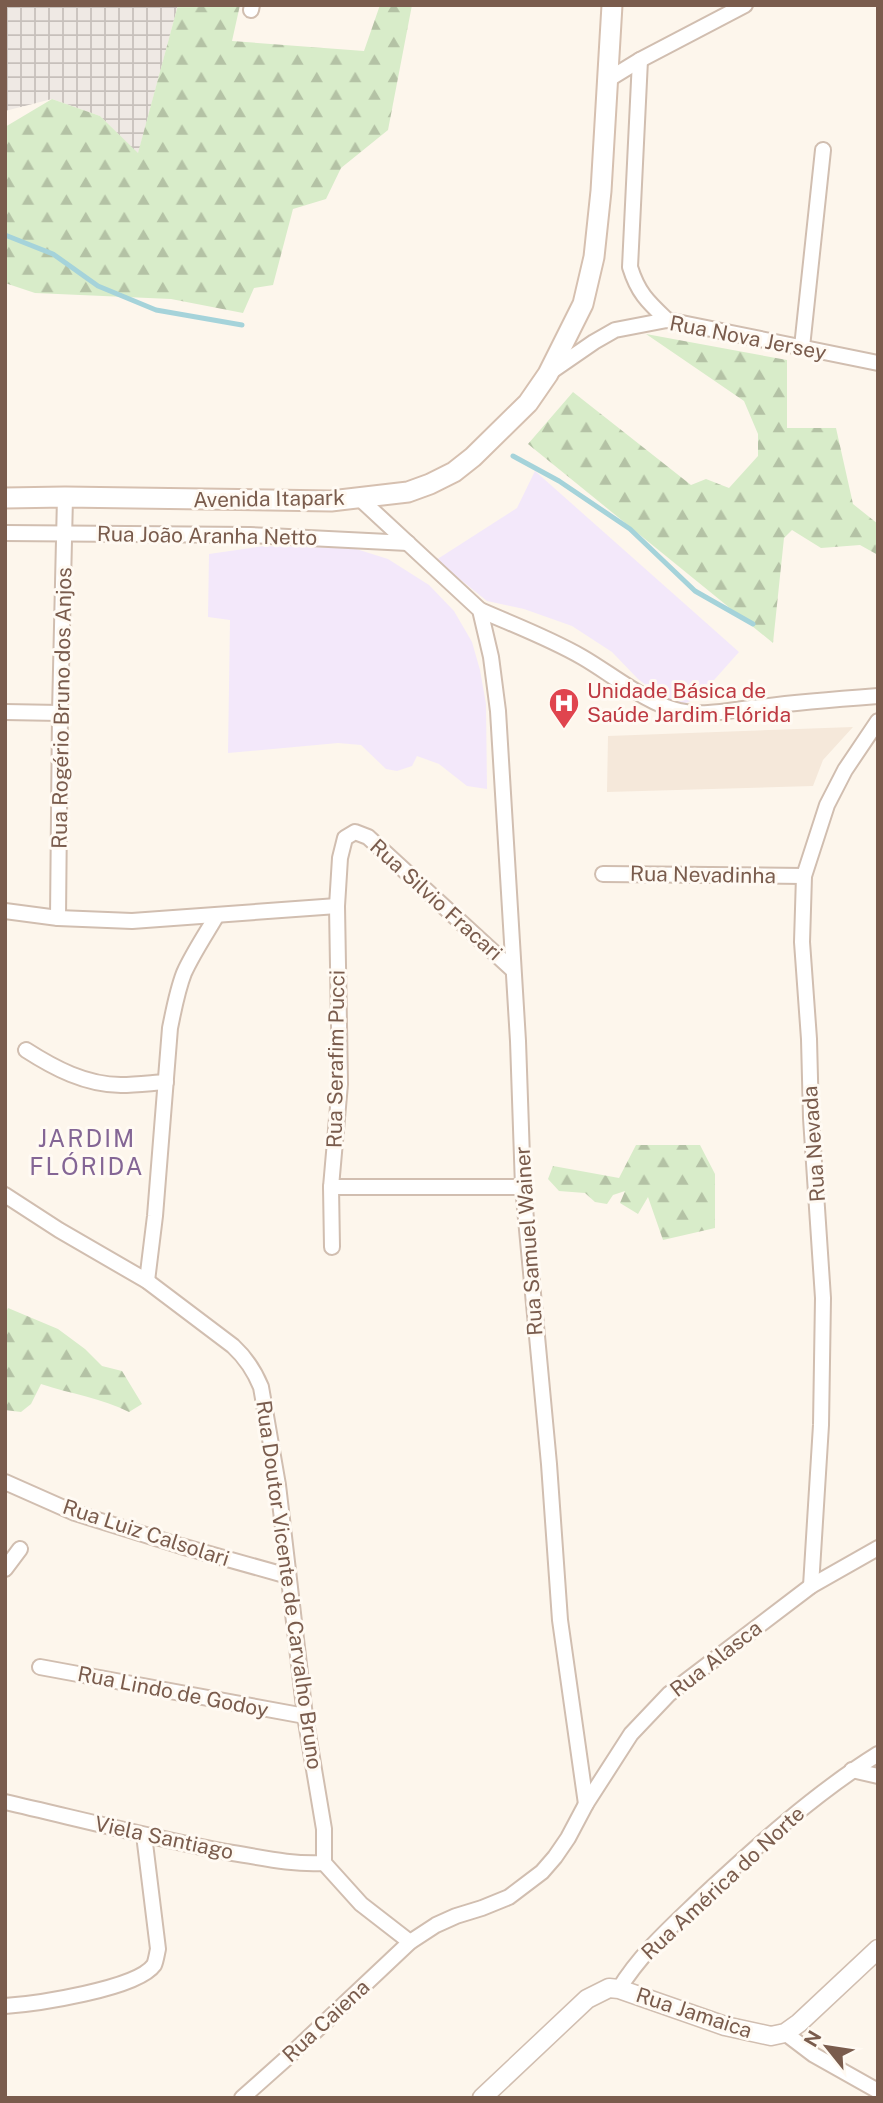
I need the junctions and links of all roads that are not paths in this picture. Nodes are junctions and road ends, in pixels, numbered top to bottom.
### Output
1 (612, 5) edge
2 (745, 5) edge
3 (640, 60) junction
4 (609, 79) junction
5 (823, 150) dead end
6 (644, 299) junction
7 (667, 320) junction
8 (637, 325) junction
9 (802, 347) junction
10 (878, 363) edge
11 (548, 374) junction
12 (5, 492) edge
13 (26, 496) junction
14 (65, 497) junction
15 (358, 497) junction
16 (5, 498) edge
17 (5, 533) edge
18 (65, 534) junction
19 (408, 543) junction
20 (480, 610) junction
21 (878, 696) edge
22 (5, 712) edge
23 (60, 713) junction
24 (878, 721) edge
25 (603, 874) dead end
26 (804, 876) junction
27 (337, 906) junction
28 (5, 911) edge
29 (217, 915) junction
30 (58, 918) junction
31 (513, 970) junction
32 (26, 1050) dead end
33 (166, 1082) junction
34 (523, 1186) junction
35 (331, 1187) junction
36 (5, 1195) edge
37 (332, 1247) dead end
38 (147, 1281) junction
39 (5, 1482) edge
40 (878, 1548) edge
41 (20, 1549) dead end
42 (5, 1569) edge
43 (288, 1576) junction
44 (811, 1586) junction
45 (40, 1667) dead end
46 (305, 1716) junction
47 (878, 1754) edge
48 (852, 1770) junction
49 (878, 1776) edge
50 (5, 1802) edge
51 (586, 1804) junction
52 (144, 1835) junction
53 (324, 1863) junction
54 (410, 1942) junction
55 (878, 1949) edge
56 (619, 1989) junction
57 (5, 2006) edge
58 (785, 2033) junction
59 (878, 2091) edge
60 (242, 2098) edge
61 (482, 2098) edge

1 - 4 main road, Avenida Itapark
2 - 3 street
3 - 4 street
3 - 6 street
4 - 11 main road, Avenida Itapark
5 - 9 street
6 - 7 street
6 - 8 street
7 - 8 street, Rua Nova Jersey
7 - 9 street, Rua Nova Jersey
8 - 11 street, Rua Nova Jersey
9 - 10 street, Rua Nova Jersey
11 - 15 main road, Avenida Itapark
12 - 13 main road, Avenida Itapark
13 - 14 main road, Avenida Itapark
13 - 16 main road, Avenida Itapark
14 - 15 main road, Avenida Itapark
14 - 18 street, Rua Rogério Bruno dos Anjos
15 - 19 street
17 - 18 street, Rua João Aranha Netto
18 - 19 street, Rua João Aranha Netto
18 - 23 street, Rua Rogério Bruno dos Anjos
19 - 20 street
20 - 21 street
20 - 31 street, Rua Samuel Wainer
22 - 23 street
23 - 30 street, Rua Rogério Bruno dos Anjos
24 - 26 street, Rua Nevada
25 - 26 street, Rua Nevadinha
26 - 44 street, Rua Nevada
27 - 29 street
27 - 31 street, Rua Silvio Fracari
27 - 35 street, Rua Serafim Pucci
28 - 30 street
29 - 30 street
29 - 33 street
31 - 34 street, Rua Samuel Wainer
32 - 33 street
33 - 38 street
34 - 35 street
34 - 51 street, Rua Samuel Wainer
35 - 37 street, Rua Serafim Pucci
36 - 38 street, Rua Doutor Vicente de Carvalho Bruno
38 - 43 street, Rua Doutor Vicente de Carvalho Bruno
39 - 43 street, Rua Luiz Calsolari
40 - 44 street, Rua Alasca
41 - 42 street
43 - 46 street, Rua Doutor Vicente de Carvalho Bruno
44 - 51 street, Rua Alasca
45 - 46 street, Rua Lindo de Godoy
46 - 53 street, Rua Doutor Vicente de Carvalho Bruno
47 - 48 street, Rua América do Norte
48 - 49 street
48 - 56 street, Rua América do Norte
50 - 52 street, Viela Santiago
51 - 54 street
52 - 53 street, Viela Santiago
52 - 57 street
53 - 54 street
54 - 60 street, Rua Caiena
55 - 58 street
56 - 58 street, Rua Jamaica
56 - 61 street
58 - 59 street

